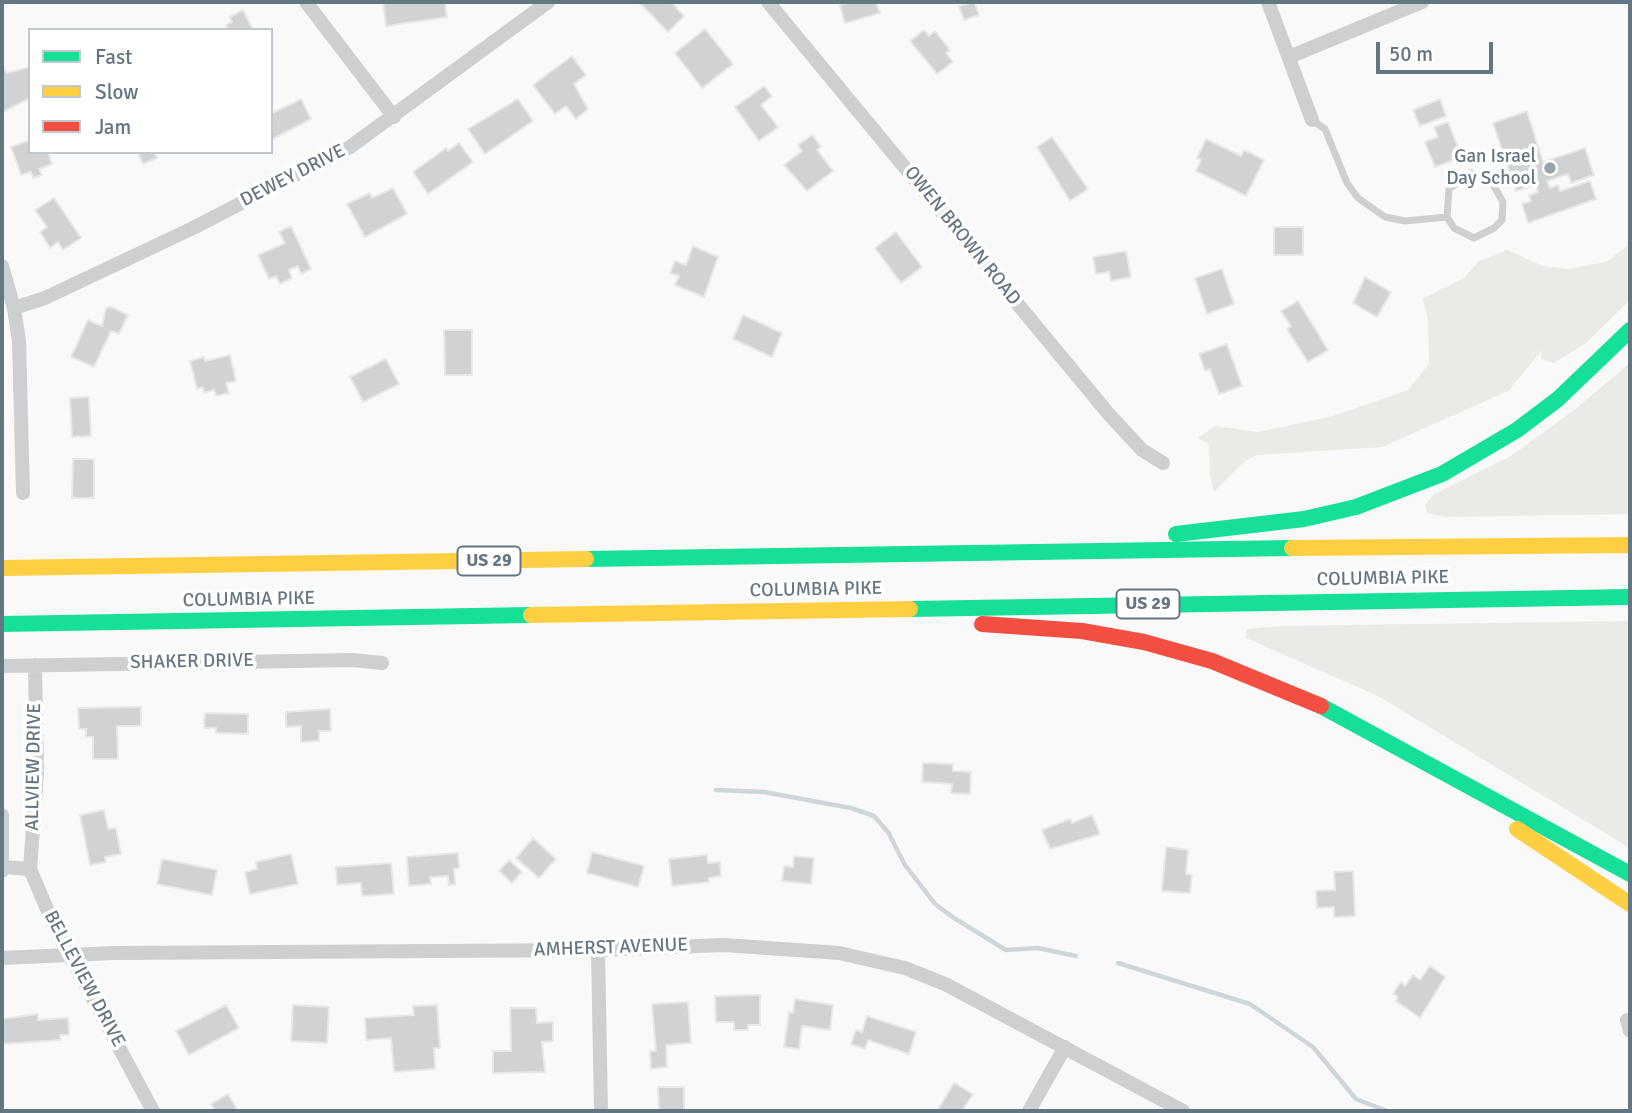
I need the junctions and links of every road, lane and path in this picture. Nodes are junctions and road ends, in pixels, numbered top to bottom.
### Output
1 (306, 2) edge
2 (548, 2) edge
3 (768, 2) edge
4 (1268, 2) edge
5 (1422, 2) edge
6 (1289, 57) junction
7 (394, 117) junction
8 (1312, 120) joint
9 (1447, 217) junction
10 (2, 266) edge
11 (14, 309) junction
12 (1630, 330) edge
13 (1163, 463) dead end
14 (23, 493) dead end
15 (1630, 545) edge
16 (977, 554) junction
17 (2, 568) edge
18 (1630, 597) edge
19 (665, 614) junction
20 (2, 624) edge
21 (383, 663) dead end
22 (35, 665) junction
23 (2, 666) edge
24 (1355, 722) junction
25 (2, 816) edge
26 (3, 869) edge
27 (30, 869) junction
28 (1630, 874) edge
29 (1630, 904) edge
30 (598, 950) junction
31 (70, 957) junction
32 (2, 958) edge
33 (1065, 1047) junction
34 (153, 1111) edge
35 (601, 1111) edge
36 (1030, 1111) edge
37 (1183, 1111) edge

1 - 7 street
2 - 7 street, DEWEY DRIVE
3 - 13 street, OWEN BROWN ROAD
4 - 6 street
5 - 6 street
6 - 8 street
7 - 11 street, DEWEY DRIVE
8 - 9 lane
9 - 9 lane
10 - 11 street
11 - 14 street
12 - 16 highway
15 - 16 highway, COLUMBIA PIKE / US 29
16 - 17 highway, COLUMBIA PIKE / US 29
18 - 19 highway, COLUMBIA PIKE / US 29
19 - 20 highway, COLUMBIA PIKE / US 29
19 - 24 highway
21 - 22 street, SHAKER DRIVE
22 - 23 street, SHAKER DRIVE
22 - 27 street, ALLVIEW DRIVE
24 - 28 highway
24 - 29 highway
25 - 26 street, ALLVIEW DRIVE
26 - 27 street
27 - 31 street, BELLEVIEW DRIVE
30 - 31 street, AMHERST AVENUE
30 - 33 street, AMHERST AVENUE
30 - 35 street
31 - 32 street, AMHERST AVENUE
31 - 34 street, BELLEVIEW DRIVE
33 - 36 street
33 - 37 street, AMHERST AVENUE

